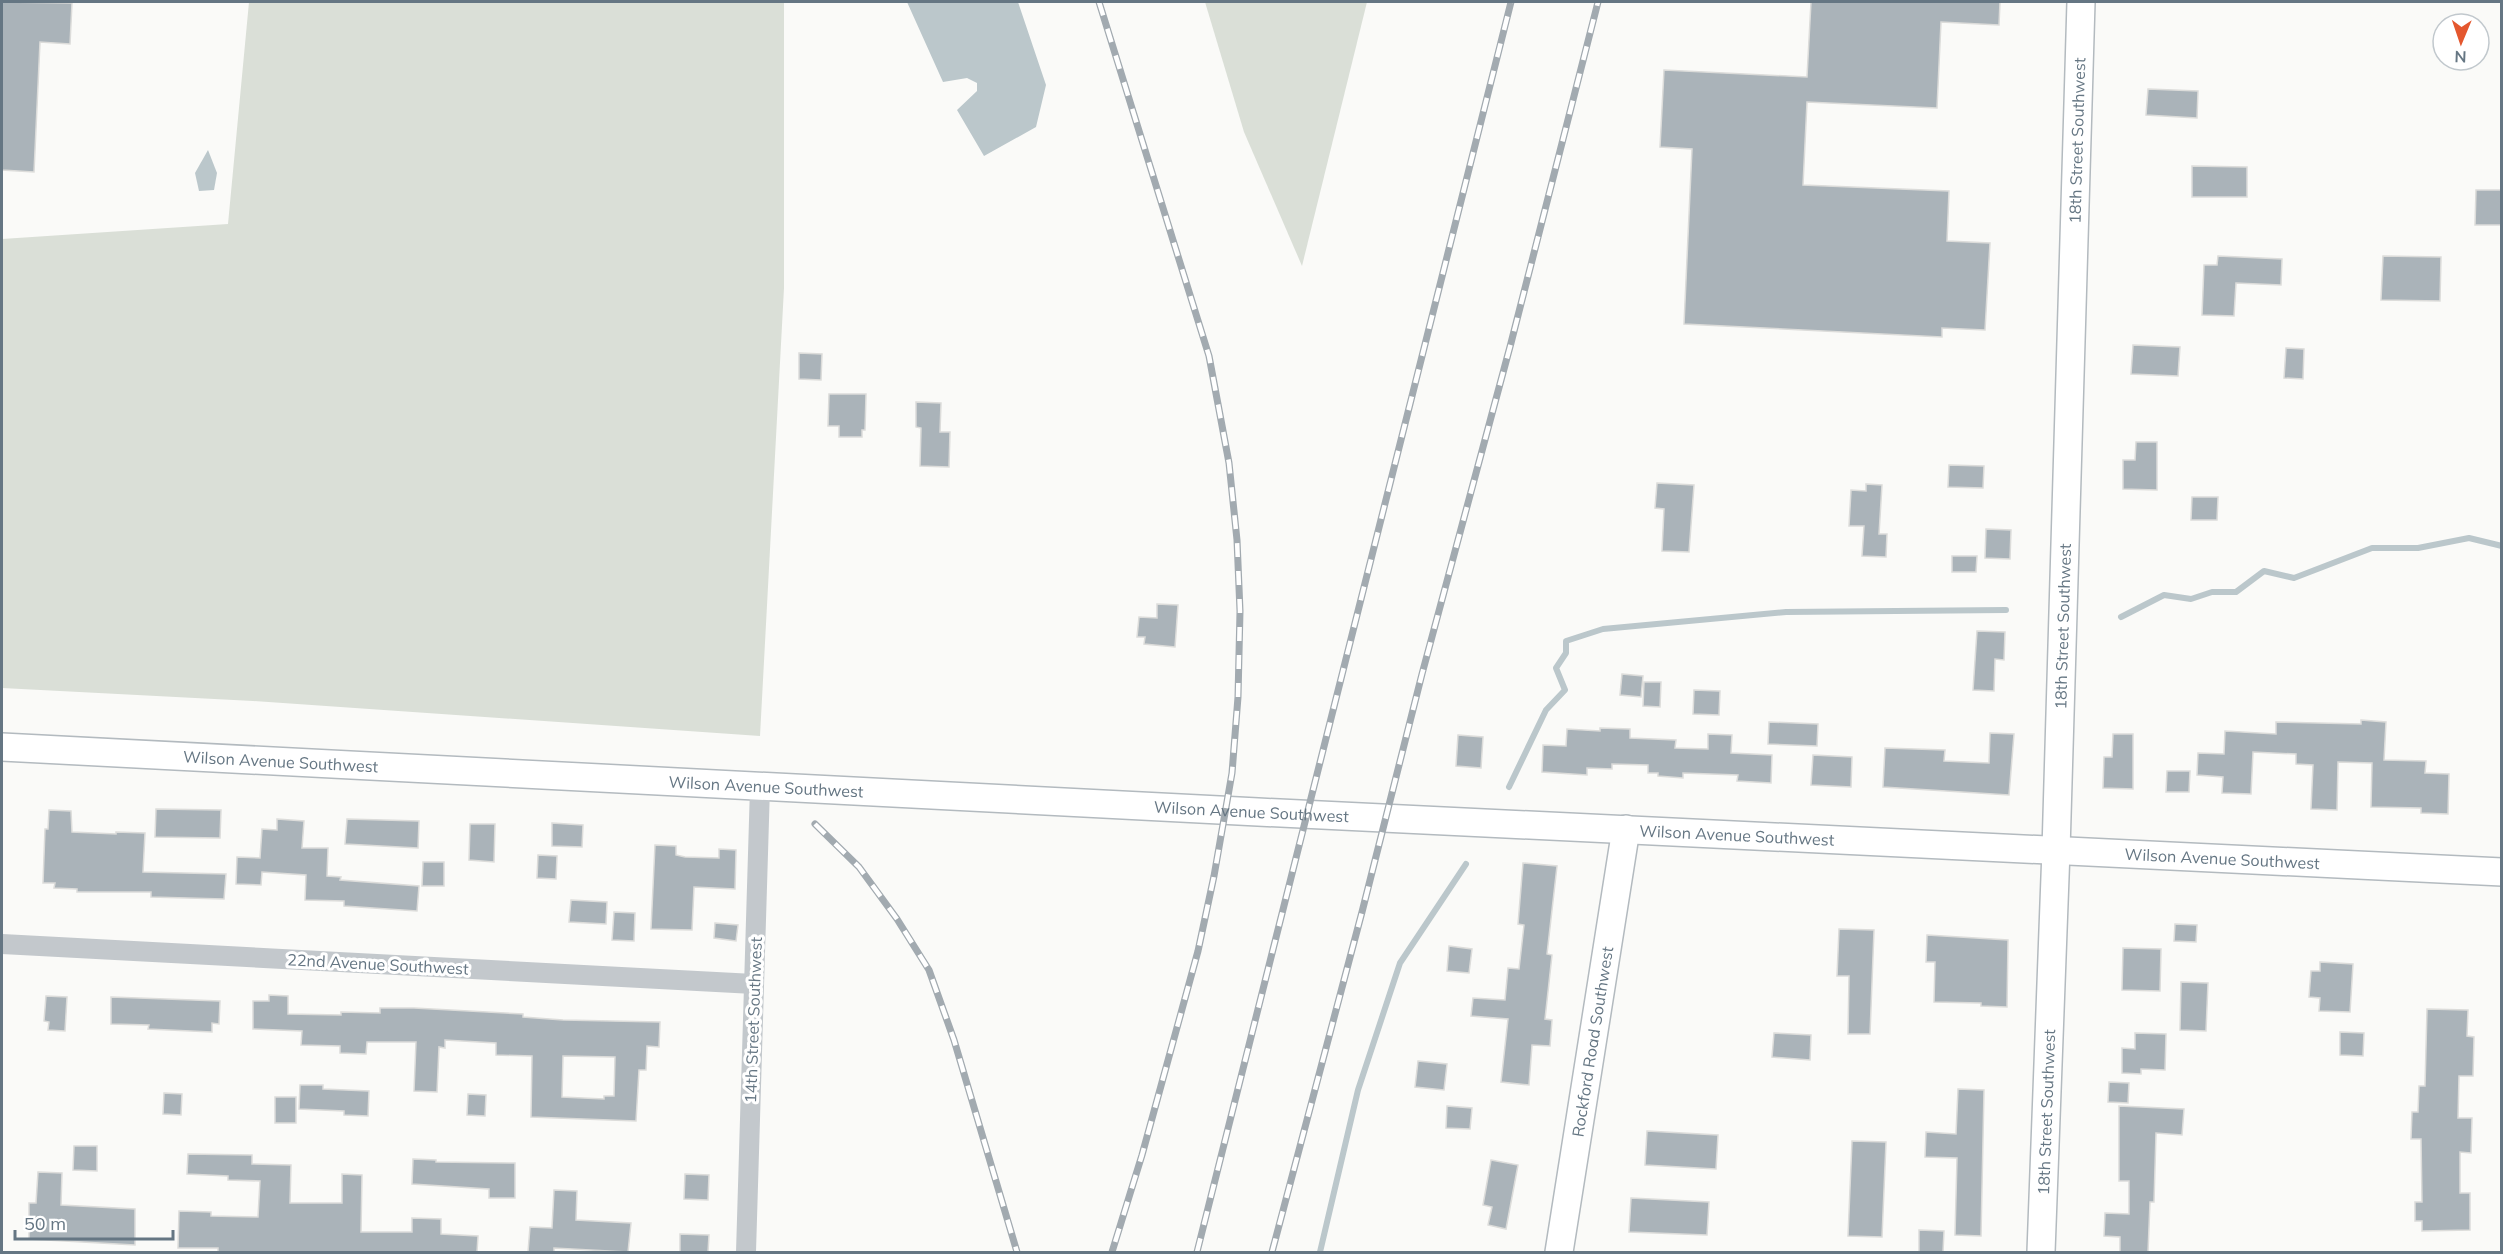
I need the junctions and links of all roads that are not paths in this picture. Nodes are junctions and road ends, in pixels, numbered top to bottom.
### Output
1 (2081, 2) edge
2 (2, 747) edge
3 (760, 787) junction
4 (1626, 830) junction
5 (2056, 850) junction
6 (2502, 872) edge
7 (2, 944) edge
8 (754, 984) junction
9 (746, 1252) edge
10 (1559, 1252) edge
11 (2041, 1252) edge

1 - 5 main road, 18th Street Southwest
2 - 3 main road, Wilson Avenue Southwest
3 - 4 main road, Wilson Avenue Southwest
3 - 8 street, 14th Street Southwest
4 - 5 main road, Wilson Avenue Southwest
4 - 10 main road, Rockford Road Southwest
5 - 6 main road, Wilson Avenue Southwest
5 - 11 main road, 18th Street Southwest
7 - 8 street, 22nd Avenue Southwest
8 - 9 street, 14th Street Southwest

